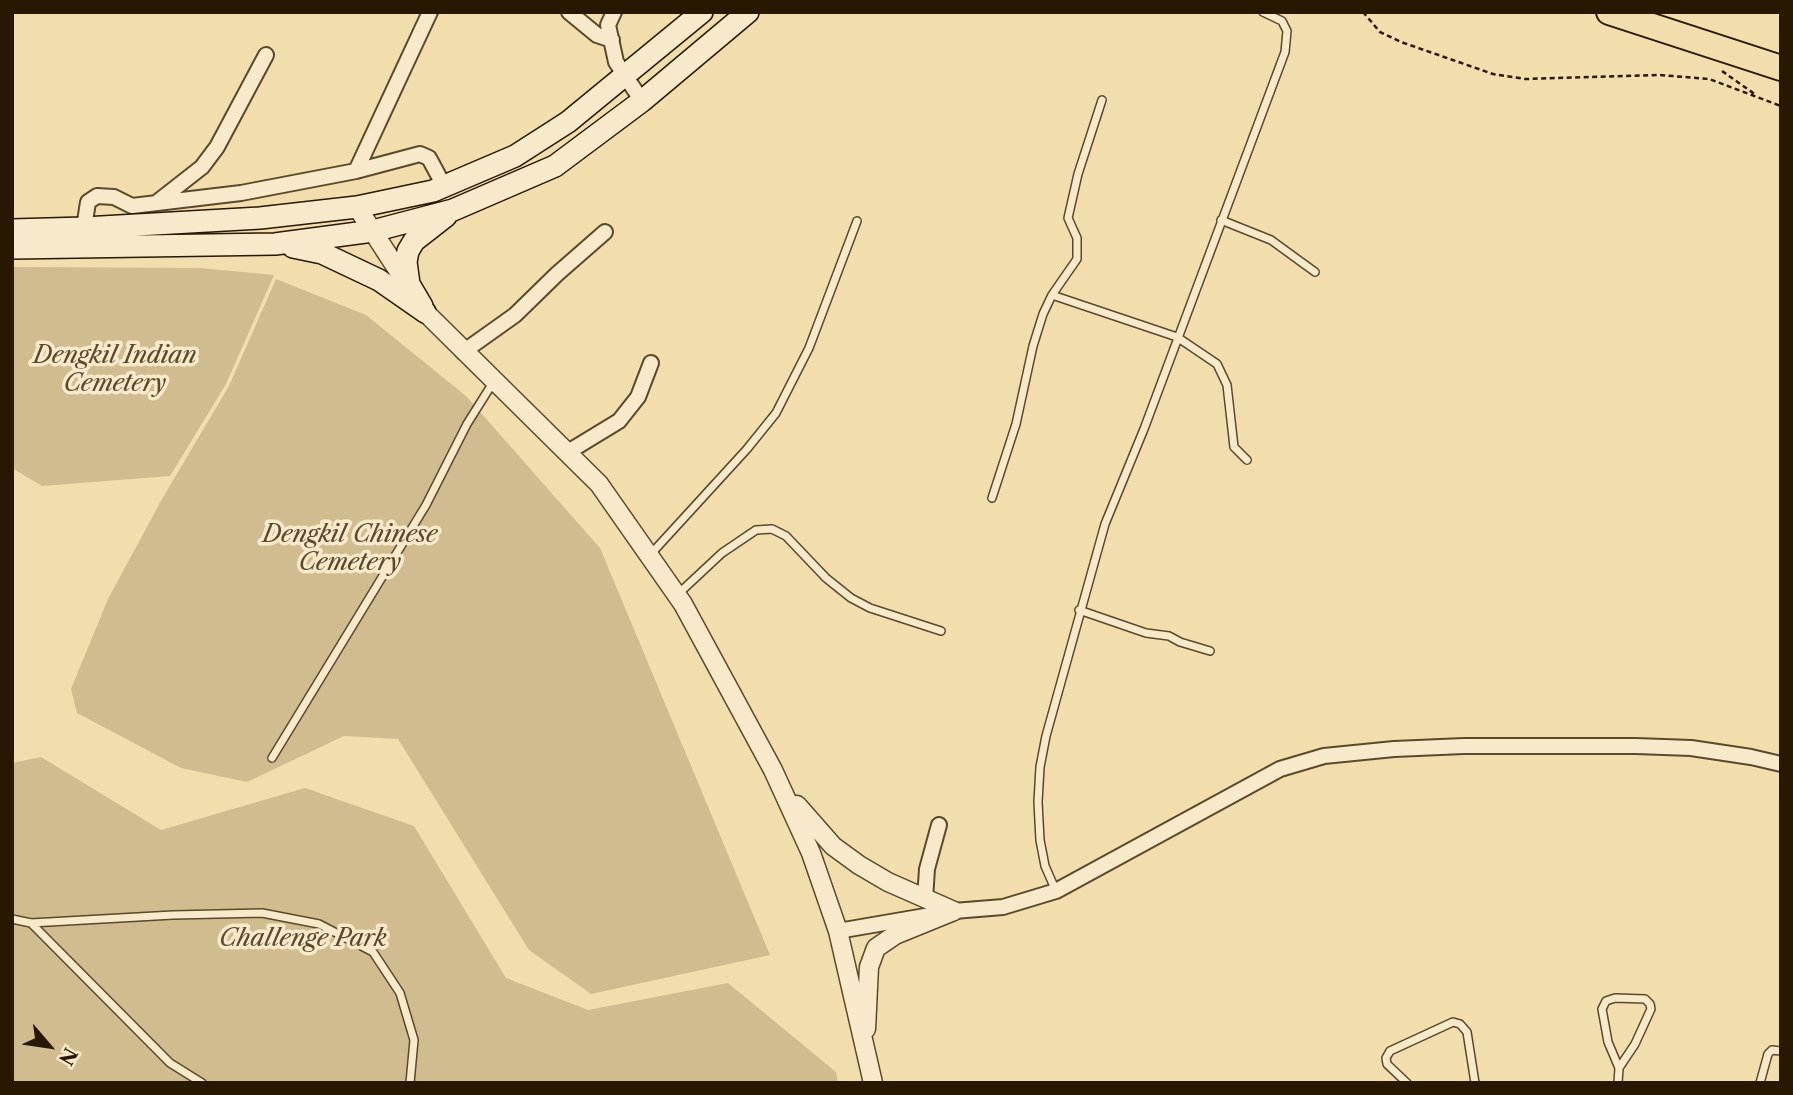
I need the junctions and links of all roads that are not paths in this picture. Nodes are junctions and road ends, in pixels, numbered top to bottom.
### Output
1 (430, 12) edge
2 (569, 12) edge
3 (614, 12) edge
4 (702, 12) edge
5 (748, 12) edge
6 (1263, 12) edge
7 (1609, 12) edge
8 (1651, 26) junction
9 (612, 40) junction
10 (266, 55) dead end
11 (1781, 68) edge
12 (625, 76) junction
13 (1771, 92) edge
14 (642, 100) junction
15 (1102, 100) dead end
16 (356, 171) junction
17 (444, 186) junction
18 (155, 204) junction
19 (127, 205) junction
20 (357, 207) junction
21 (453, 210) junction
22 (1222, 220) junction
23 (857, 221) dead end
24 (112, 226) junction
25 (84, 228) junction
26 (12, 230) edge
27 (373, 231) junction
28 (605, 232) dead end
29 (275, 244) junction
30 (12, 248) edge
31 (1315, 272) dead end
32 (1052, 295) junction
33 (425, 312) junction
34 (1177, 337) junction
35 (463, 352) junction
36 (651, 363) dead end
37 (495, 381) junction
38 (568, 452) junction
39 (1247, 460) dead end
40 (992, 498) dead end
41 (649, 556) junction
42 (677, 596) junction
43 (1079, 610) junction
44 (941, 631) dead end
45 (1210, 651) dead end
46 (272, 758) dead end
47 (1781, 764) edge
48 (773, 770) junction
49 (939, 825) dead end
50 (1056, 891) junction
51 (925, 899) junction
52 (954, 911) junction
53 (12, 919) edge
54 (31, 923) junction
55 (838, 931) junction
56 (865, 1049) junction
57 (1781, 1051) edge
58 (1619, 1068) junction
59 (202, 1083) edge
60 (410, 1083) edge
61 (873, 1083) edge
62 (1407, 1083) edge
63 (1475, 1083) edge
64 (1618, 1083) edge
65 (1759, 1083) edge

1 - 16 street
2 - 9 street
3 - 9 street
4 - 12 main road
5 - 14 main road
6 - 22 lane
7 - 8 highway
8 - 11 highway
8 - 13 highway
9 - 12 street
10 - 18 street
12 - 14 street
12 - 17 main road
14 - 21 main road
15 - 32 lane
16 - 17 street
16 - 18 street
17 - 20 main road
18 - 19 street
19 - 24 street
19 - 25 street
20 - 24 main road
20 - 27 street
21 - 27 main road
21 - 33 main road
22 - 31 lane
22 - 34 lane
23 - 41 lane
24 - 25 main road
25 - 26 main road
27 - 29 main road
27 - 33 street
28 - 35 street
29 - 30 main road
29 - 33 main road
32 - 34 lane
32 - 40 lane
33 - 35 street
34 - 39 lane
34 - 43 lane
35 - 37 street
36 - 38 street
37 - 38 street
37 - 46 lane
38 - 41 street
41 - 42 street
42 - 44 lane
42 - 48 street
43 - 45 lane
43 - 50 lane
47 - 50 street
48 - 51 street
48 - 55 street
49 - 51 street
50 - 52 street
51 - 52 street
52 - 55 street
52 - 56 street
53 - 54 lane
54 - 59 lane
54 - 60 lane
55 - 56 street
56 - 61 street
57 - 65 lane
58 - 58 lane
58 - 64 lane
62 - 63 lane

